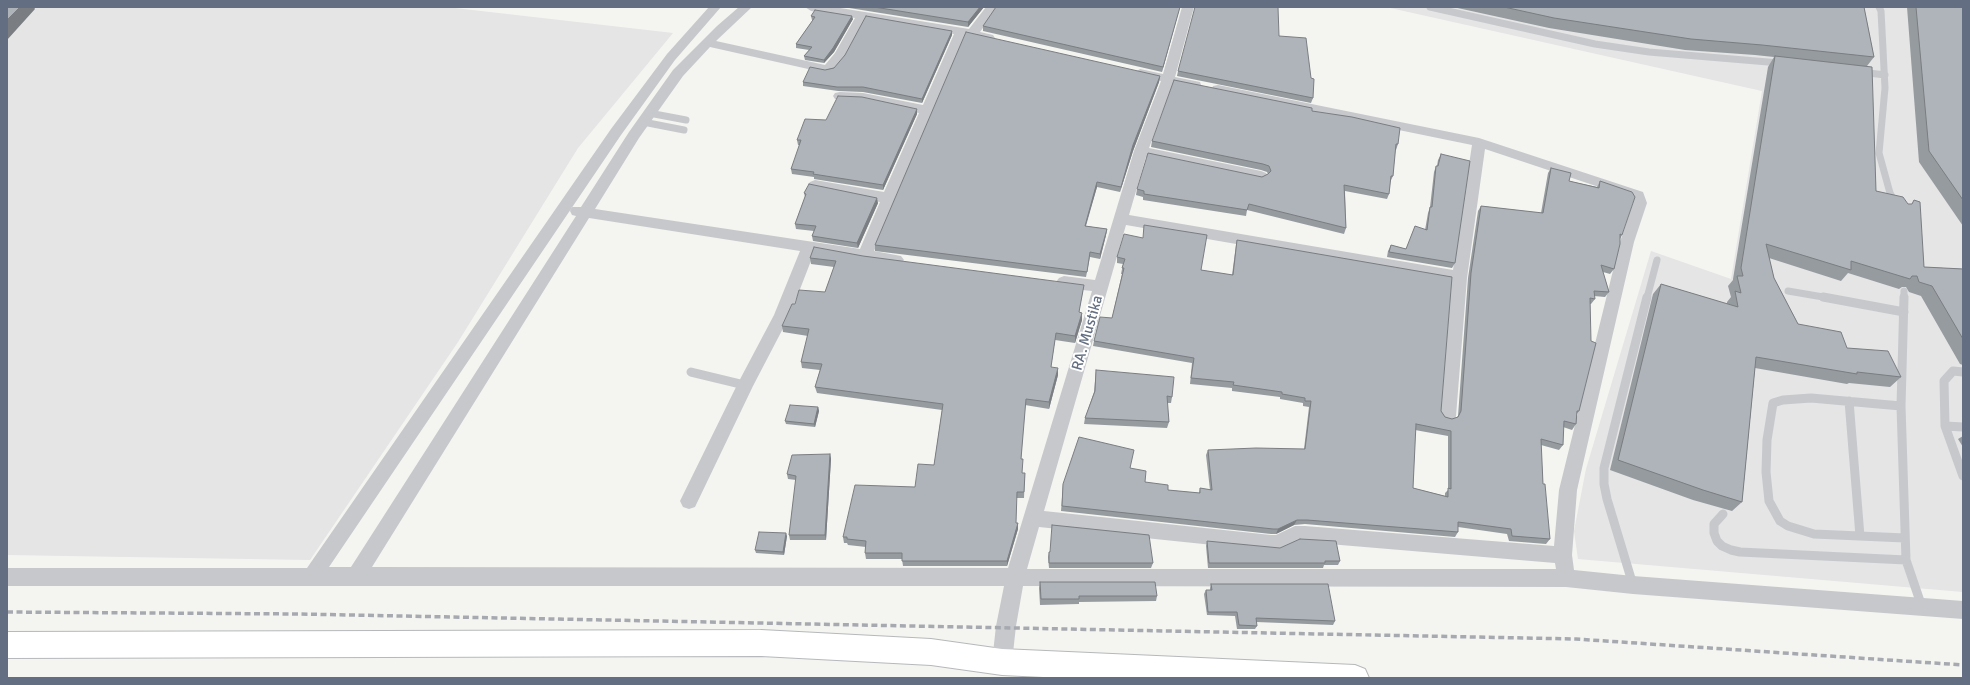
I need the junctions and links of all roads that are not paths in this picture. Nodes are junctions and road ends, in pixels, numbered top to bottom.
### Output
1 (715, 7) edge
2 (746, 7) edge
3 (811, 7) edge
4 (992, 7) edge
5 (1188, 7) edge
6 (1430, 7) edge
7 (1879, 7) edge
8 (862, 16) junction
9 (967, 32) junction
10 (1002, 41) edge
11 (707, 43) junction
12 (1789, 64) edge
13 (1130, 70) edge
14 (1855, 72) edge
15 (1885, 75) junction
16 (1168, 79) junction
17 (840, 96) edge
18 (927, 110) junction
19 (646, 118) junction
20 (686, 120) dead end
21 (684, 130) dead end
22 (1479, 142) junction
23 (1141, 151) junction
24 (1261, 176) edge
25 (815, 185) edge
26 (888, 198) junction
27 (1900, 210) edge
28 (573, 211) junction
29 (1121, 219) junction
30 (808, 246) junction
31 (864, 256) junction
32 (1657, 260) dead end
33 (910, 262) edge
34 (1459, 278) junction
35 (1048, 280) edge
36 (1102, 287) junction
37 (1788, 291) dead end
38 (1904, 291) edge
39 (1904, 312) junction
40 (691, 372) dead end
41 (1963, 372) edge
42 (745, 385) junction
43 (1849, 401) junction
44 (1901, 406) junction
45 (1448, 416) edge
46 (1945, 426) junction
47 (1963, 427) edge
48 (1963, 476) edge
49 (689, 501) dead end
50 (1723, 514) dead end
51 (1034, 518) junction
52 (1860, 536) junction
53 (1905, 538) junction
54 (1563, 555) junction
55 (1906, 560) junction
56 (333, 576) junction
57 (7, 577) edge
58 (1015, 578) junction
59 (1566, 578) junction
60 (1633, 585) junction
61 (1922, 607) junction
62 (1963, 610) edge
63 (7, 645) edge
64 (1002, 662) junction
65 (1355, 678) edge

1 - 28 street
2 - 11 street
3 - 8 street
4 - 9 street
5 - 16 street, RA. Mustika
6 - 12 lane
7 - 15 lane
8 - 9 street
8 - 11 street
9 - 10 street
9 - 18 street
11 - 19 street
13 - 16 street
14 - 15 lane
15 - 27 lane
16 - 22 street
16 - 23 street, RA. Mustika
17 - 18 street
18 - 26 street
19 - 20 lane
19 - 21 lane
19 - 28 street
22 - 34 street
22 - 54 street
23 - 24 street
23 - 29 street, RA. Mustika
25 - 26 street
26 - 31 street
28 - 30 street
28 - 56 street
28 - 56 street
29 - 34 street
29 - 36 street, RA. Mustika
30 - 31 street
30 - 42 street
31 - 33 street
32 - 60 lane
34 - 45 street
35 - 36 street
36 - 51 street, RA. Mustika
37 - 39 lane
38 - 39 lane
39 - 44 lane
40 - 42 lane
41 - 46 lane
42 - 49 street
43 - 44 lane
43 - 52 lane
43 - 52 lane
44 - 53 lane
46 - 47 lane
46 - 48 lane
50 - 55 lane
51 - 54 street
51 - 58 street, RA. Mustika
52 - 53 lane
53 - 55 lane
54 - 59 street
55 - 61 lane
56 - 57 street
56 - 58 street
58 - 59 street
58 - 64 street, RA. Mustika
59 - 60 street
60 - 61 street
61 - 62 street
63 - 64 highway
64 - 65 highway

